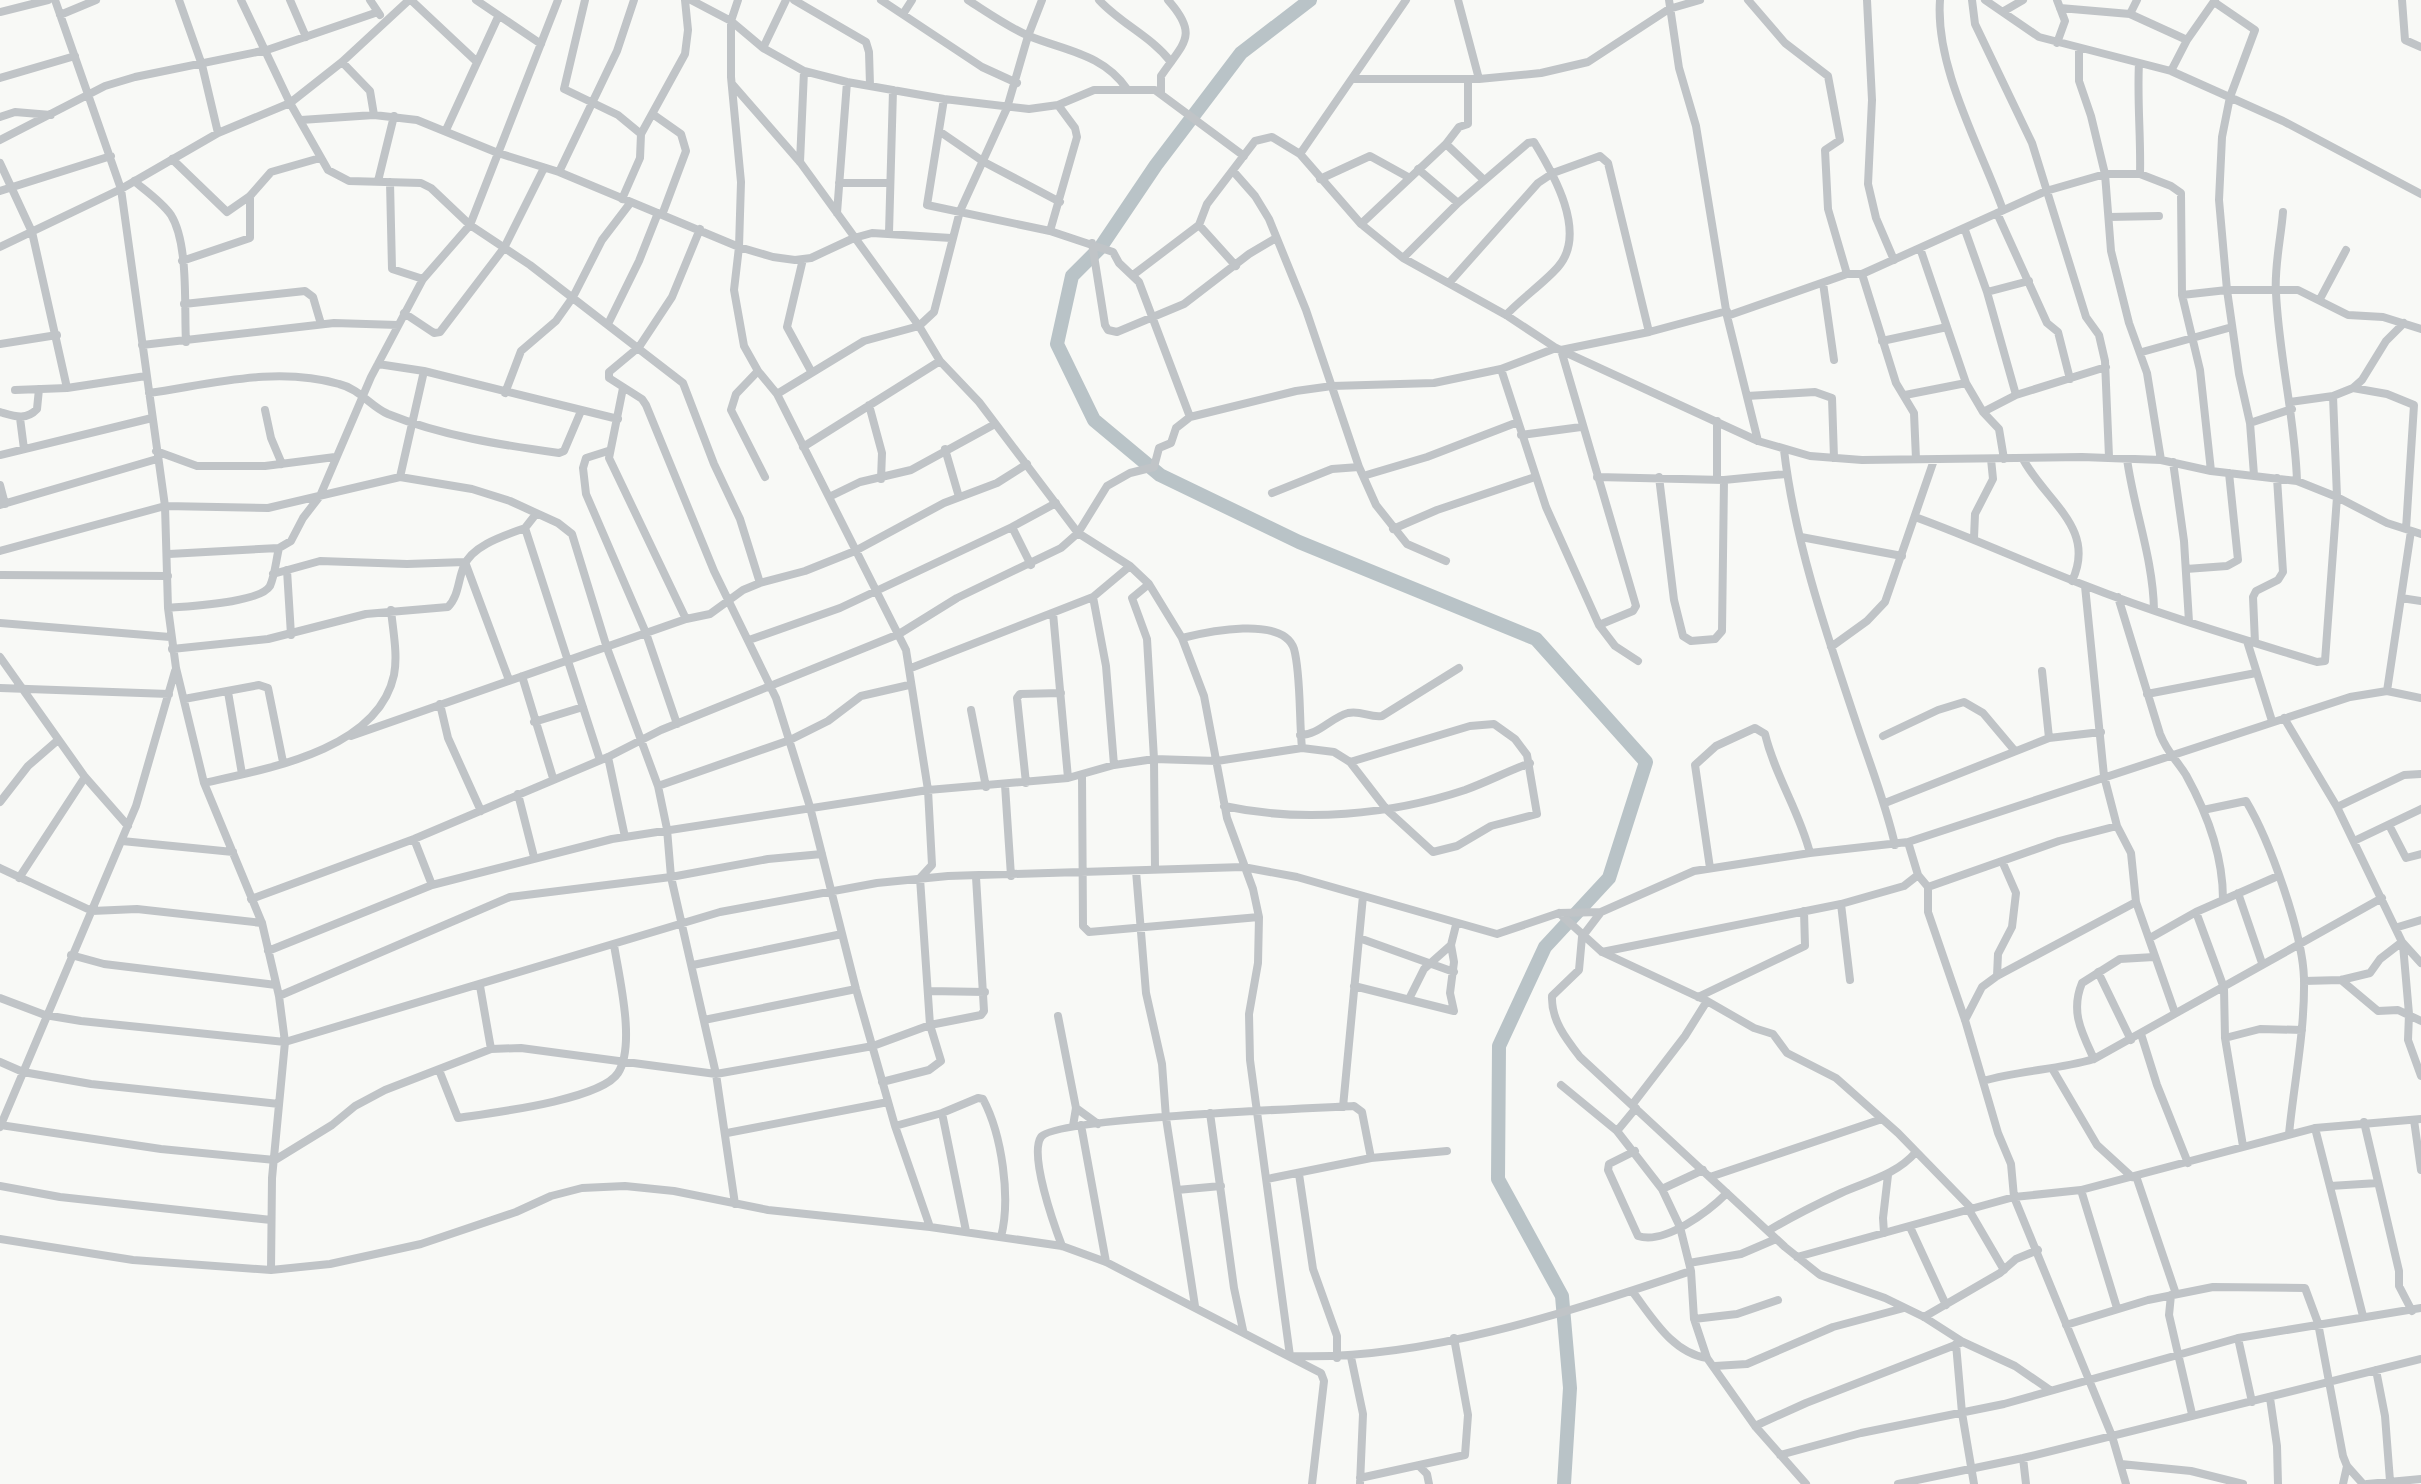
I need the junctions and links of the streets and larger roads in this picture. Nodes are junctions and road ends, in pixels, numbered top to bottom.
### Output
1 (48, 0) edge
2 (55, 0) edge
3 (96, 0) edge
4 (179, 0) edge
5 (241, 0) edge
6 (290, 0) edge
7 (370, 0) edge
8 (410, 0) edge
9 (476, 0) edge
10 (558, 0) edge
11 (585, 0) edge
12 (634, 0) edge
13 (685, 0) edge
14 (691, 0) edge
15 (738, 0) edge
16 (786, 0) edge
17 (794, 0) edge
18 (881, 0) edge
19 (912, 0) edge
20 (968, 0) edge
21 (1042, 0) edge
22 (1099, 0) edge
23 (1168, 0) edge
24 (1406, 0) edge
25 (1458, 0) edge
26 (1700, 0) edge
27 (1748, 0) edge
28 (1867, 0) edge
29 (1940, 0) edge
30 (1972, 0) edge
31 (1985, 0) edge
32 (2024, 0) edge
33 (2137, 0) edge
34 (2403, 0) edge
35 (2214, 1) edge
36 (1669, 4) edge
37 (2059, 4) edge
38 (2004, 11) junction
39 (0, 12) edge
40 (377, 12) junction
41 (903, 14) junction
42 (2130, 14) junction
43 (60, 15) junction
44 (498, 18) junction
45 (731, 21) junction
46 (384, 23) junction
47 (1028, 36) junction
48 (306, 37) junction
49 (2187, 40) junction
50 (2057, 43) junction
51 (541, 44) junction
52 (2421, 47) edge
53 (764, 48) junction
54 (2079, 48) junction
55 (267, 50) junction
56 (75, 56) junction
57 (342, 62) junction
58 (477, 62) junction
59 (1171, 62) junction
60 (2139, 63) junction
61 (202, 65) junction
62 (804, 71) junction
63 (2171, 71) junction
64 (0, 78) edge
65 (1354, 79) junction
66 (1468, 79) junction
67 (1479, 79) junction
68 (847, 82) junction
69 (1017, 83) junction
70 (732, 84) junction
71 (870, 85) junction
72 (1127, 89) junction
73 (893, 90) junction
74 (89, 92) junction
75 (1161, 93) junction
76 (2230, 97) junction
77 (944, 99) junction
78 (290, 103) junction
79 (593, 103) junction
80 (1058, 105) junction
81 (1007, 108) junction
82 (51, 115) junction
83 (374, 115) junction
84 (654, 115) junction
85 (394, 116) junction
86 (0, 117) edge
87 (301, 120) junction
88 (446, 130) junction
89 (939, 131) junction
90 (218, 133) junction
91 (641, 134) junction
92 (0, 141) edge
93 (1446, 144) junction
94 (498, 153) junction
95 (1300, 154) junction
96 (111, 156) junction
97 (1244, 156) junction
98 (320, 158) junction
99 (172, 159) junction
100 (800, 162) junction
101 (984, 162) junction
102 (0, 163) edge
103 (544, 168) junction
104 (1418, 169) junction
105 (1233, 171) junction
106 (559, 172) junction
107 (1553, 173) junction
108 (2105, 174) junction
109 (2140, 174) junction
110 (1408, 177) junction
111 (1320, 179) junction
112 (1484, 180) junction
113 (134, 181) junction
114 (378, 181) junction
115 (390, 182) junction
116 (839, 183) junction
117 (890, 183) junction
118 (10, 188) junction
119 (121, 189) junction
120 (0, 191) edge
121 (2046, 191) junction
122 (2421, 194) edge
123 (250, 196) junction
124 (626, 200) junction
125 (1060, 202) junction
126 (1458, 203) junction
127 (960, 211) junction
128 (2000, 212) junction
129 (2283, 212) dead end
130 (838, 213) junction
131 (660, 214) junction
132 (2160, 216) dead end
133 (2109, 217) junction
134 (1361, 224) junction
135 (470, 225) junction
136 (1199, 225) junction
137 (700, 229) junction
138 (1965, 230) junction
139 (1050, 231) junction
140 (33, 232) junction
141 (889, 233) junction
142 (854, 238) junction
143 (951, 238) junction
144 (1276, 238) junction
145 (1092, 243) junction
146 (0, 247) edge
147 (739, 247) junction
148 (504, 248) junction
149 (1920, 248) junction
150 (2346, 250) dead end
151 (1404, 258) junction
152 (803, 259) junction
153 (1894, 260) junction
154 (182, 261) junction
155 (1237, 266) junction
156 (1847, 274) junction
157 (1862, 274) junction
158 (1133, 275) junction
159 (423, 278) junction
160 (2029, 281) junction
161 (1449, 283) junction
162 (1823, 284) junction
163 (2227, 290) junction
164 (2275, 290) junction
165 (1987, 292) junction
166 (2182, 295) junction
167 (573, 297) junction
168 (2320, 299) junction
169 (184, 304) junction
170 (404, 313) junction
171 (1727, 313) junction
172 (1506, 315) junction
173 (1154, 317) junction
174 (2404, 323) junction
175 (321, 324) junction
176 (608, 324) junction
177 (398, 326) junction
178 (919, 326) junction
179 (1947, 327) junction
180 (2232, 327) junction
181 (2421, 329) edge
182 (1649, 332) junction
183 (57, 335) junction
184 (2191, 340) junction
185 (1882, 341) junction
186 (186, 342) junction
187 (0, 344) edge
188 (142, 345) junction
189 (639, 347) junction
190 (1558, 349) junction
191 (2142, 352) junction
192 (1833, 360) dead end
193 (940, 361) junction
194 (378, 364) junction
195 (2106, 367) junction
196 (1501, 369) junction
197 (424, 371) junction
198 (758, 371) junction
199 (811, 371) junction
200 (146, 376) junction
201 (2070, 379) junction
202 (1966, 383) junction
203 (1332, 386) junction
204 (39, 388) junction
205 (67, 388) junction
206 (623, 388) junction
207 (2353, 388) junction
208 (15, 390) dead end
209 (149, 393) junction
210 (505, 393) junction
211 (777, 394) junction
212 (364, 395) junction
213 (1905, 395) junction
214 (2016, 395) junction
215 (1747, 396) junction
216 (2333, 396) junction
217 (869, 405) junction
218 (2291, 405) junction
219 (265, 410) dead end
220 (581, 411) junction
221 (0, 412) edge
222 (1983, 412) junction
223 (1190, 417) junction
224 (20, 418) junction
225 (152, 418) junction
226 (618, 419) junction
227 (1717, 421) junction
228 (1518, 422) junction
229 (411, 423) junction
230 (2250, 423) junction
231 (995, 424) junction
232 (2417, 425) edge
233 (1581, 427) junction
234 (1521, 435) junction
235 (1758, 441) junction
236 (803, 447) junction
237 (24, 449) junction
238 (945, 449) junction
239 (1784, 450) junction
240 (608, 452) junction
241 (0, 455) edge
242 (156, 455) junction
243 (335, 457) junction
244 (2109, 457) junction
245 (1834, 458) junction
246 (1991, 458) junction
247 (2004, 458) junction
248 (2024, 458) junction
249 (2127, 458) junction
250 (1916, 459) junction
251 (1934, 460) junction
252 (2161, 460) junction
253 (2173, 462) junction
254 (282, 464) junction
255 (1027, 464) junction
256 (1359, 467) junction
257 (2211, 471) junction
258 (2229, 473) junction
259 (1786, 474) junction
260 (2254, 475) junction
261 (400, 477) junction
262 (765, 477) dead end
263 (1363, 477) junction
264 (1535, 477) junction
265 (1597, 477) junction
266 (1659, 477) junction
267 (2277, 478) junction
268 (881, 479) junction
269 (1721, 480) junction
270 (2297, 481) junction
271 (0, 485) edge
272 (1272, 493) dead end
273 (320, 496) junction
274 (829, 497) junction
275 (959, 497) junction
276 (2337, 497) junction
277 (1056, 503) junction
278 (3, 505) edge
279 (165, 506) junction
280 (536, 514) junction
281 (1915, 517) junction
282 (1012, 527) junction
283 (524, 528) junction
284 (1393, 529) junction
285 (2408, 530) junction
286 (1078, 533) junction
287 (2421, 534) edge
288 (1801, 537) junction
289 (1974, 538) junction
290 (279, 548) junction
291 (0, 551) edge
292 (855, 551) junction
293 (169, 554) junction
294 (1902, 556) junction
295 (1446, 561) dead end
296 (465, 562) junction
297 (1031, 565) junction
298 (1130, 566) junction
299 (2186, 569) junction
300 (287, 570) junction
301 (273, 574) junction
302 (0, 575) edge
303 (168, 576) junction
304 (2072, 580) junction
305 (761, 583) junction
306 (1149, 584) junction
307 (2085, 586) junction
308 (877, 589) junction
309 (1093, 597) junction
310 (2118, 597) junction
311 (2401, 598) junction
312 (728, 600) junction
313 (2421, 601) edge
314 (169, 608) junction
315 (391, 610) junction
316 (2154, 610) junction
317 (1053, 613) junction
318 (686, 619) junction
319 (2189, 622) junction
320 (0, 623) edge
321 (1599, 625) junction
322 (646, 633) junction
323 (899, 634) junction
324 (291, 635) junction
325 (170, 637) junction
326 (1182, 638) junction
327 (749, 640) junction
328 (2251, 642) junction
329 (1831, 647) junction
330 (607, 648) junction
331 (172, 649) junction
332 (0, 657) edge
333 (568, 661) junction
334 (1637, 661) dead end
335 (176, 668) junction
336 (911, 668) junction
337 (1459, 668) dead end
338 (2042, 671) dead end
339 (2256, 673) junction
340 (522, 676) junction
341 (509, 680) junction
342 (909, 685) junction
343 (0, 688) edge
344 (770, 688) junction
345 (22, 689) junction
346 (2387, 691) junction
347 (228, 692) junction
348 (1061, 693) junction
349 (169, 694) junction
350 (2147, 694) junction
351 (2421, 698) edge
352 (184, 699) junction
353 (440, 704) junction
354 (583, 708) junction
355 (971, 710) dead end
356 (2284, 718) junction
357 (2272, 721) junction
358 (534, 722) junction
359 (677, 724) junction
360 (2101, 732) junction
361 (1300, 735) junction
362 (351, 736) junction
363 (1883, 736) dead end
364 (2049, 738) junction
365 (58, 740) junction
366 (641, 740) junction
367 (790, 740) junction
368 (1301, 748) junction
369 (2015, 751) junction
370 (2168, 755) junction
371 (604, 759) junction
372 (1154, 759) junction
373 (1217, 761) junction
374 (283, 762) junction
375 (1350, 762) junction
376 (1530, 763) junction
377 (1114, 765) junction
378 (243, 774) junction
379 (2421, 774) edge
380 (1082, 775) junction
381 (2104, 776) junction
382 (85, 777) junction
383 (553, 778) junction
384 (1068, 778) junction
385 (204, 783) junction
386 (1026, 783) junction
387 (1005, 785) junction
388 (658, 786) junction
389 (986, 787) junction
390 (928, 790) junction
391 (518, 794) junction
392 (0, 802) edge
393 (1885, 803) junction
394 (1224, 806) junction
395 (810, 807) junction
396 (2337, 807) junction
397 (1387, 810) junction
398 (2203, 810) junction
399 (2421, 810) edge
400 (481, 811) junction
401 (2389, 825) junction
402 (128, 826) junction
403 (2117, 826) junction
404 (667, 829) junction
405 (625, 837) junction
406 (414, 839) junction
407 (121, 841) junction
408 (2354, 841) junction
409 (1908, 842) junction
410 (1895, 845) junction
411 (233, 852) junction
412 (1810, 853) junction
413 (822, 854) junction
414 (2421, 854) edge
415 (534, 857) junction
416 (2002, 860) junction
417 (932, 865) junction
418 (1243, 867) junction
419 (1710, 868) junction
420 (0, 869) edge
421 (1155, 869) junction
422 (1136, 871) junction
423 (1082, 874) junction
424 (1918, 875) junction
425 (948, 876) junction
426 (1011, 876) junction
427 (2278, 876) junction
428 (671, 877) junction
429 (976, 877) junction
430 (19, 878) junction
431 (920, 878) junction
432 (432, 885) junction
433 (1928, 887) junction
434 (830, 891) junction
435 (2238, 893) junction
436 (1363, 896) junction
437 (2382, 898) junction
438 (251, 899) junction
439 (2223, 899) junction
440 (2136, 902) junction
441 (1841, 904) junction
442 (92, 911) junction
443 (1804, 911) junction
444 (1601, 912) junction
445 (2196, 912) junction
446 (1559, 913) junction
447 (1259, 917) junction
448 (2421, 920) edge
449 (262, 923) junction
450 (684, 923) junction
451 (1456, 925) junction
452 (1141, 928) junction
453 (2398, 928) junction
454 (842, 933) junction
455 (1582, 937) junction
456 (1359, 938) junction
457 (2150, 938) junction
458 (2299, 942) junction
459 (2402, 942) junction
460 (614, 945) junction
461 (1451, 945) junction
462 (268, 951) junction
463 (1602, 952) junction
464 (71, 955) junction
465 (2154, 957) junction
466 (1432, 963) junction
467 (2262, 963) junction
468 (2421, 963) edge
469 (693, 965) junction
470 (1454, 972) junction
471 (2098, 972) junction
472 (1997, 976) junction
473 (1850, 980) dead end
474 (2341, 980) junction
475 (2304, 981) junction
476 (276, 985) junction
477 (480, 986) junction
478 (1354, 986) junction
479 (2224, 988) junction
480 (856, 989) junction
481 (928, 991) junction
482 (985, 992) junction
483 (279, 996) junction
484 (1698, 997) junction
485 (0, 998) edge
486 (1409, 999) junction
487 (1707, 1001) junction
488 (2175, 1013) junction
489 (2409, 1014) junction
490 (45, 1015) junction
491 (1058, 1016) dead end
492 (704, 1020) junction
493 (1965, 1020) junction
494 (2421, 1021) edge
495 (930, 1026) junction
496 (2302, 1030) junction
497 (2141, 1034) junction
498 (2225, 1038) junction
499 (2131, 1040) junction
500 (285, 1042) junction
501 (873, 1045) junction
502 (491, 1049) junction
503 (2094, 1059) junction
504 (0, 1062) edge
505 (622, 1063) junction
506 (439, 1070) junction
507 (2053, 1070) junction
508 (23, 1072) junction
509 (716, 1074) junction
510 (2421, 1076) edge
511 (1983, 1080) junction
512 (882, 1082) junction
513 (1561, 1085) dead end
514 (888, 1102) junction
515 (279, 1104) junction
516 (1343, 1107) junction
517 (1634, 1107) junction
518 (1076, 1108) junction
519 (1255, 1111) junction
520 (942, 1113) junction
521 (1210, 1113) junction
522 (1166, 1118) junction
523 (1882, 1119) junction
524 (2417, 1119) edge
525 (2364, 1122) junction
526 (1098, 1124) junction
527 (0, 1126) edge
528 (895, 1126) junction
529 (1077, 1126) junction
530 (2315, 1128) junction
531 (1617, 1130) junction
532 (727, 1133) junction
533 (2289, 1135) junction
534 (2243, 1146) junction
535 (1447, 1151) dead end
536 (1635, 1151) junction
537 (1916, 1152) junction
538 (1370, 1158) junction
539 (275, 1160) junction
540 (2188, 1163) junction
541 (1703, 1170) junction
542 (2421, 1170) edge
543 (1299, 1174) junction
544 (1888, 1175) junction
545 (1710, 1177) junction
546 (2134, 1177) junction
547 (1267, 1179) junction
548 (2378, 1183) junction
549 (0, 1186) edge
550 (1221, 1186) junction
551 (2330, 1186) junction
552 (1662, 1189) junction
553 (1177, 1190) junction
554 (2081, 1190) junction
555 (1727, 1193) junction
556 (2014, 1197) junction
557 (735, 1203) junction
558 (1970, 1210) junction
559 (271, 1220) junction
560 (930, 1227) junction
561 (1680, 1227) junction
562 (1910, 1227) junction
563 (967, 1231) junction
564 (1768, 1231) junction
565 (1884, 1233) junction
566 (1001, 1237) junction
567 (0, 1239) edge
568 (1776, 1239) junction
569 (1062, 1246) junction
570 (2038, 1250) junction
571 (1797, 1257) junction
572 (1105, 1262) junction
573 (1690, 1267) junction
574 (271, 1270) junction
575 (2004, 1270) junction
576 (1632, 1291) junction
577 (2173, 1294) junction
578 (1778, 1300) dead end
579 (1946, 1305) junction
580 (1195, 1306) junction
581 (1904, 1308) junction
582 (2117, 1308) junction
583 (2416, 1310) edge
584 (2363, 1316) junction
585 (1924, 1317) junction
586 (1694, 1318) junction
587 (2318, 1323) junction
588 (2066, 1325) junction
589 (1243, 1330) junction
590 (1454, 1338) junction
591 (2238, 1338) junction
592 (1959, 1343) junction
593 (2180, 1353) junction
594 (1290, 1356) junction
595 (1351, 1357) junction
596 (1707, 1357) junction
597 (1337, 1358) junction
598 (2421, 1359) edge
599 (1714, 1366) junction
600 (2376, 1370) junction
601 (2088, 1378) junction
602 (2329, 1381) junction
603 (2050, 1390) junction
604 (2270, 1398) junction
605 (2252, 1402) junction
606 (1962, 1413) junction
607 (2192, 1414) junction
608 (1755, 1426) junction
609 (2112, 1436) junction
610 (1780, 1455) junction
611 (2023, 1458) junction
612 (1433, 1463) junction
613 (2121, 1464) junction
614 (1419, 1466) junction
615 (2347, 1466) junction
616 (1971, 1467) junction
617 (1427, 1474) junction
618 (1360, 1481) edge
619 (2390, 1481) junction
620 (2418, 1481) edge
621 (1912, 1482) edge
622 (2222, 1482) edge
623 (1312, 1484) edge
624 (1429, 1484) edge
625 (1806, 1484) edge
626 (1898, 1484) edge
627 (1975, 1484) edge
628 (2026, 1484) edge
629 (2126, 1484) edge
630 (2243, 1484) edge
631 (2278, 1484) edge
632 (2343, 1484) edge
633 (2365, 1484) edge

1 - 39 street
2 - 43 street
3 - 43 street
4 - 61 street
5 - 55 street
6 - 48 street
7 - 40 street
8 - 46 street
8 - 58 street
9 - 44 street
10 - 51 street
11 - 79 street
12 - 79 street
13 - 84 street
14 - 45 street
15 - 45 street
16 - 53 street
17 - 71 street
18 - 41 street
19 - 41 street
20 - 47 street
21 - 47 street
22 - 59 street
23 - 59 street
24 - 65 street
25 - 67 street
26 - 36 street
27 - 156 street
28 - 153 street
29 - 128 street
30 - 121 street
31 - 38 street
32 - 38 street
33 - 42 street
34 - 52 street
35 - 49 street
35 - 76 street
36 - 67 street
36 - 171 street
37 - 42 street
37 - 50 street
38 - 50 street
40 - 46 street
40 - 48 street
41 - 69 street
42 - 49 street
43 - 56 street
44 - 51 street
44 - 58 street
45 - 53 street
45 - 70 street
46 - 57 street
47 - 69 street
47 - 72 street
48 - 55 street
49 - 63 street
50 - 54 street
51 - 94 street
53 - 62 street
54 - 60 street
54 - 108 street
55 - 61 street
55 - 78 street
56 - 64 street
56 - 74 street
57 - 78 street
57 - 83 street
58 - 88 street
59 - 75 street
60 - 63 street
60 - 109 street
61 - 74 street
61 - 90 street
62 - 68 street
62 - 100 street
63 - 76 street
65 - 66 street
65 - 95 street
66 - 67 street
66 - 93 street
68 - 71 street
68 - 116 street
69 - 81 street
70 - 100 street
70 - 147 street
71 - 73 street
72 - 75 street
72 - 80 street
73 - 77 street
73 - 117 street
74 - 82 street
74 - 96 street
75 - 97 street
76 - 122 street
76 - 163 street
77 - 81 street
77 - 89 street
78 - 87 street
78 - 90 street
79 - 91 street
79 - 106 street
80 - 81 street
80 - 125 street
81 - 101 street
82 - 86 street
82 - 92 street
83 - 85 street
83 - 87 street
84 - 91 street
84 - 131 street
85 - 88 street
85 - 114 street
87 - 98 street
88 - 94 street
89 - 101 street
89 - 127 street
90 - 99 street
91 - 124 street
93 - 104 street
93 - 112 street
94 - 103 street
94 - 135 street
95 - 97 street
95 - 111 street
96 - 118 street
96 - 119 street
97 - 105 street
98 - 114 street
98 - 123 street
99 - 113 street
99 - 123 street
100 - 130 street
101 - 125 street
101 - 127 street
102 - 118 street
103 - 106 street
103 - 148 street
104 - 110 street
104 - 126 street
105 - 136 street
105 - 144 street
106 - 124 street
107 - 112 street
107 - 161 street
107 - 172 street
107 - 182 street
108 - 109 street
108 - 121 street
108 - 133 street
109 - 166 street
110 - 111 street
110 - 134 street
111 - 134 street
112 - 126 street
113 - 119 street
113 - 154 street
114 - 115 street
115 - 135 street
115 - 159 street
116 - 117 street
116 - 130 street
117 - 141 street
118 - 120 street
118 - 140 street
119 - 140 street
119 - 188 street
121 - 128 street
121 - 195 street
123 - 154 street
124 - 131 street
124 - 167 street
125 - 139 street
126 - 151 street
127 - 139 street
127 - 143 street
128 - 138 street
128 - 160 street
129 - 164 street
130 - 142 street
131 - 137 street
131 - 176 street
132 - 133 street
133 - 191 street
134 - 151 street
135 - 148 street
135 - 159 street
136 - 155 street
136 - 158 street
137 - 147 street
137 - 189 street
138 - 149 street
138 - 165 street
139 - 145 street
140 - 146 street
140 - 183 street
141 - 142 street
141 - 143 street
142 - 152 street
142 - 178 street
143 - 178 street
144 - 155 street
144 - 203 street
145 - 158 street
145 - 173 street
147 - 152 street
147 - 198 street
148 - 167 street
148 - 170 street
149 - 153 street
149 - 179 street
150 - 168 street
151 - 161 street
152 - 199 street
153 - 157 street
154 - 169 street
155 - 173 street
156 - 157 street
156 - 162 street
157 - 185 street
158 - 173 street
159 - 170 street
160 - 165 street
160 - 201 street
161 - 172 street
162 - 171 street
162 - 192 street
163 - 164 street
163 - 166 street
163 - 180 street
164 - 168 street
164 - 218 street
165 - 214 street
166 - 184 street
167 - 176 street
167 - 210 street
168 - 174 street
169 - 175 street
169 - 186 street
170 - 177 street
171 - 182 street
171 - 215 street
172 - 190 street
173 - 223 street
174 - 181 street
174 - 207 street
175 - 177 street
175 - 186 street
176 - 189 street
177 - 194 street
178 - 193 street
178 - 199 street
179 - 185 street
179 - 202 street
180 - 184 street
180 - 230 street
182 - 190 street
183 - 187 street
183 - 205 street
184 - 191 street
184 - 257 street
185 - 213 street
186 - 188 street
188 - 200 street
189 - 206 street
189 - 305 street
190 - 196 street
190 - 227 street
190 - 233 street
191 - 252 street
193 - 217 street
193 - 231 street
194 - 197 street
194 - 212 street
195 - 201 street
195 - 244 street
196 - 203 street
196 - 228 street
197 - 210 street
197 - 229 street
198 - 211 street
198 - 262 street
199 - 211 street
200 - 205 street
200 - 209 street
201 - 214 street
202 - 213 street
202 - 222 street
203 - 223 street
203 - 256 street
204 - 205 street
204 - 208 street
204 - 224 street
206 - 226 street
206 - 312 street
207 - 216 street
207 - 232 street
209 - 212 street
209 - 225 street
210 - 220 street
211 - 236 street
212 - 229 street
212 - 243 street
213 - 250 street
214 - 222 street
215 - 235 street
215 - 245 street
216 - 218 street
216 - 276 street
217 - 236 street
217 - 268 street
218 - 230 street
218 - 270 street
219 - 254 street
220 - 226 street
220 - 229 street
221 - 224 street
222 - 247 street
223 - 286 street
224 - 237 street
225 - 237 street
225 - 242 street
226 - 240 street
227 - 235 street
227 - 269 street
228 - 234 street
228 - 263 street
229 - 261 street
230 - 260 street
231 - 238 street
231 - 255 street
232 - 285 street
233 - 234 street
233 - 265 street
234 - 264 street
235 - 239 street
236 - 274 street
237 - 241 street
238 - 268 street
238 - 275 street
239 - 245 street
239 - 259 street
240 - 318 street
240 - 322 street
242 - 254 street
242 - 278 street
242 - 279 street
243 - 254 street
243 - 273 street
244 - 248 street
244 - 249 street
245 - 250 street
246 - 247 street
246 - 251 street
246 - 289 street
247 - 248 street
248 - 304 street
249 - 252 street
249 - 316 street
250 - 251 street
251 - 281 street
252 - 253 street
253 - 257 street
253 - 299 street
255 - 275 street
255 - 277 street
256 - 263 street
256 - 272 street
257 - 258 street
258 - 260 street
258 - 299 street
259 - 269 street
259 - 288 street
260 - 267 street
261 - 273 street
261 - 280 street
263 - 284 street
264 - 284 street
264 - 321 street
265 - 266 street
265 - 321 street
266 - 269 street
266 - 269 street
267 - 270 street
267 - 328 street
268 - 274 street
270 - 276 street
271 - 278 street
273 - 279 street
273 - 290 street
274 - 292 street
275 - 292 street
276 - 285 street
276 - 328 street
277 - 282 street
277 - 286 street
279 - 291 street
279 - 293 street
280 - 283 street
280 - 330 street
281 - 289 street
281 - 294 street
282 - 297 street
282 - 308 street
283 - 296 street
283 - 333 street
284 - 295 street
285 - 287 street
285 - 311 street
286 - 297 street
286 - 298 street
288 - 294 street
288 - 329 street
289 - 304 street
290 - 293 street
290 - 301 street
292 - 305 street
292 - 308 street
293 - 303 street
294 - 329 street
296 - 300 street
296 - 315 street
296 - 341 street
297 - 323 street
298 - 306 street
298 - 309 street
299 - 319 street
300 - 301 street
300 - 324 street
301 - 314 street
302 - 303 street
303 - 314 street
304 - 307 street
305 - 312 street
306 - 326 street
306 - 372 street
307 - 310 street
307 - 360 street
308 - 323 street
308 - 327 street
309 - 317 street
309 - 377 street
310 - 316 street
310 - 350 street
311 - 313 street
311 - 346 street
312 - 318 street
312 - 327 street
314 - 325 street
315 - 324 street
315 - 362 street
316 - 319 street
317 - 336 street
317 - 348 street
318 - 322 street
319 - 328 street
320 - 325 street
321 - 334 street
322 - 330 street
322 - 359 street
323 - 336 street
323 - 344 street
324 - 331 street
325 - 331 street
326 - 361 street
326 - 373 street
327 - 344 street
328 - 339 street
329 - 393 street
330 - 333 street
330 - 366 street
331 - 335 street
332 - 345 street
333 - 340 street
333 - 354 street
335 - 349 street
335 - 352 street
336 - 342 street
337 - 361 street
338 - 364 street
339 - 350 street
339 - 357 street
340 - 341 street
340 - 358 street
341 - 353 street
342 - 367 street
342 - 390 street
343 - 345 street
344 - 359 street
344 - 367 street
345 - 349 street
345 - 365 street
346 - 351 street
346 - 356 street
347 - 352 street
347 - 374 street
347 - 378 street
348 - 384 street
348 - 386 street
349 - 402 street
350 - 370 street
352 - 385 street
353 - 362 street
353 - 400 street
354 - 358 street
354 - 371 street
355 - 389 street
356 - 357 street
356 - 396 street
357 - 370 street
358 - 383 street
359 - 366 street
360 - 364 street
360 - 381 street
361 - 368 street
362 - 374 street
363 - 369 street
364 - 369 street
365 - 382 street
365 - 392 street
366 - 371 street
366 - 388 street
367 - 388 street
367 - 395 street
368 - 373 street
368 - 375 street
369 - 393 street
370 - 381 street
370 - 398 street
371 - 383 street
371 - 405 street
372 - 373 street
372 - 377 street
372 - 421 street
373 - 394 street
374 - 378 street
375 - 376 street
375 - 397 street
376 - 397 street
376 - 397 street
377 - 380 street
378 - 385 street
379 - 396 street
380 - 384 street
380 - 423 street
381 - 403 street
381 - 409 street
382 - 402 street
382 - 430 street
383 - 391 street
384 - 386 street
385 - 411 street
386 - 387 street
387 - 389 street
387 - 426 street
388 - 404 street
389 - 390 street
390 - 395 street
390 - 417 street
391 - 400 street
391 - 415 street
393 - 410 street
394 - 397 street
394 - 418 street
395 - 404 street
395 - 413 street
396 - 408 street
398 - 427 street
398 - 439 street
399 - 401 street
400 - 406 street
401 - 408 street
401 - 414 street
402 - 407 street
403 - 416 street
403 - 440 street
404 - 405 street
404 - 428 street
405 - 415 street
406 - 432 street
406 - 438 street
407 - 411 street
407 - 442 street
408 - 437 street
409 - 410 street
409 - 424 street
410 - 412 street
411 - 438 street
412 - 419 street
412 - 419 street
413 - 428 street
413 - 434 street
415 - 432 street
416 - 433 street
416 - 472 street
417 - 425 street
417 - 431 street
418 - 421 street
418 - 436 street
418 - 447 street
419 - 444 street
420 - 430 street
421 - 422 street
422 - 423 street
422 - 452 street
423 - 426 street
423 - 452 street
424 - 433 street
424 - 441 street
425 - 429 street
425 - 431 street
426 - 429 street
427 - 435 street
427 - 458 street
428 - 450 street
428 - 483 street
429 - 482 street
430 - 442 street
431 - 434 street
431 - 481 street
432 - 462 street
433 - 493 street
434 - 450 street
434 - 454 street
435 - 439 street
435 - 467 street
436 - 451 street
436 - 456 street
437 - 453 street
437 - 458 street
438 - 449 street
439 - 445 street
440 - 457 street
440 - 472 street
441 - 443 street
441 - 473 street
442 - 449 street
442 - 464 street
443 - 463 street
443 - 484 street
444 - 446 street
444 - 455 street
445 - 457 street
445 - 479 street
446 - 451 street
446 - 455 street
447 - 452 street
447 - 519 street
448 - 453 street
449 - 462 street
450 - 460 street
450 - 469 street
451 - 461 street
452 - 522 street
453 - 459 street
454 - 469 street
454 - 480 street
455 - 463 street
455 - 517 street
456 - 466 street
456 - 478 street
457 - 465 street
458 - 467 street
458 - 475 street
459 - 468 street
459 - 474 street
459 - 489 street
460 - 477 street
460 - 505 street
461 - 466 street
461 - 470 street
462 - 476 street
463 - 484 street
464 - 476 street
464 - 490 street
465 - 471 street
465 - 488 street
466 - 470 street
466 - 486 street
467 - 479 street
469 - 492 street
470 - 486 street
471 - 499 street
471 - 503 street
472 - 493 street
474 - 475 street
474 - 489 street
475 - 496 street
476 - 483 street
477 - 500 street
477 - 502 street
478 - 486 street
478 - 516 street
479 - 488 street
479 - 498 street
480 - 492 street
480 - 501 street
481 - 482 street
481 - 495 street
482 - 495 street
483 - 500 street
484 - 487 street
485 - 490 street
487 - 517 street
487 - 523 street
488 - 497 street
489 - 494 street
489 - 510 street
490 - 500 street
490 - 508 street
491 - 518 street
492 - 509 street
493 - 511 street
495 - 501 street
495 - 512 street
496 - 498 street
496 - 533 street
497 - 499 street
497 - 540 street
498 - 534 street
499 - 503 street
500 - 515 street
501 - 509 street
501 - 512 street
502 - 505 street
502 - 506 street
503 - 507 street
504 - 508 street
505 - 506 street
505 - 509 street
506 - 539 street
507 - 511 street
507 - 546 street
508 - 515 street
508 - 527 street
509 - 532 street
511 - 556 street
512 - 514 street
513 - 531 street
514 - 528 street
514 - 532 street
515 - 539 street
516 - 519 street
516 - 538 street
517 - 531 street
517 - 541 street
518 - 526 street
518 - 529 street
519 - 521 street
519 - 547 street
520 - 528 street
520 - 563 street
520 - 566 street
521 - 522 street
521 - 550 street
522 - 526 street
522 - 553 street
523 - 537 street
523 - 545 street
524 - 525 street
524 - 542 street
525 - 530 street
525 - 548 street
526 - 529 street
527 - 539 street
528 - 560 street
529 - 569 street
529 - 572 street
530 - 533 street
530 - 551 street
531 - 536 street
532 - 557 street
533 - 534 street
534 - 540 street
535 - 538 street
536 - 552 street
536 - 561 street
537 - 544 street
537 - 558 street
538 - 543 street
539 - 559 street
540 - 546 street
541 - 545 street
541 - 552 street
543 - 547 street
543 - 597 street
544 - 564 street
544 - 565 street
545 - 555 street
546 - 554 street
546 - 577 street
547 - 594 street
548 - 551 street
548 - 583 street
549 - 559 street
550 - 553 street
550 - 589 street
551 - 584 street
552 - 561 street
553 - 580 street
554 - 556 street
554 - 582 street
555 - 561 street
555 - 564 street
556 - 558 street
556 - 570 street
557 - 560 street
557 - 574 street
558 - 562 street
558 - 575 street
559 - 574 street
560 - 563 street
561 - 573 street
562 - 565 street
562 - 579 street
563 - 566 street
564 - 568 street
565 - 571 street
566 - 569 street
567 - 574 street
568 - 571 street
568 - 573 street
569 - 572 street
570 - 575 street
570 - 588 street
571 - 581 street
572 - 580 street
573 - 576 street
573 - 586 street
575 - 579 street
576 - 590 street
576 - 596 street
577 - 582 street
577 - 587 street
577 - 593 street
578 - 586 street
579 - 585 street
580 - 589 street
581 - 585 street
581 - 599 street
582 - 588 street
583 - 584 street
584 - 587 street
585 - 592 street
586 - 596 street
587 - 591 street
587 - 602 street
588 - 601 street
589 - 594 street
590 - 595 street
590 - 612 street
591 - 593 street
591 - 605 street
592 - 603 street
592 - 606 street
592 - 608 street
593 - 601 street
593 - 607 street
594 - 597 street
594 - 623 street
595 - 597 street
595 - 618 street
596 - 599 street
598 - 600 street
599 - 608 street
600 - 602 street
600 - 619 street
601 - 603 street
601 - 609 street
602 - 604 street
602 - 615 street
603 - 606 street
604 - 605 street
604 - 631 street
605 - 607 street
606 - 610 street
606 - 616 street
607 - 609 street
608 - 610 street
609 - 611 street
609 - 613 street
610 - 625 street
611 - 616 street
611 - 628 street
612 - 614 street
612 - 617 street
613 - 622 street
613 - 629 street
614 - 617 street
614 - 618 street
615 - 632 street
615 - 633 street
616 - 621 street
616 - 627 street
617 - 624 street
619 - 620 street
619 - 633 street
621 - 626 street
622 - 630 street

